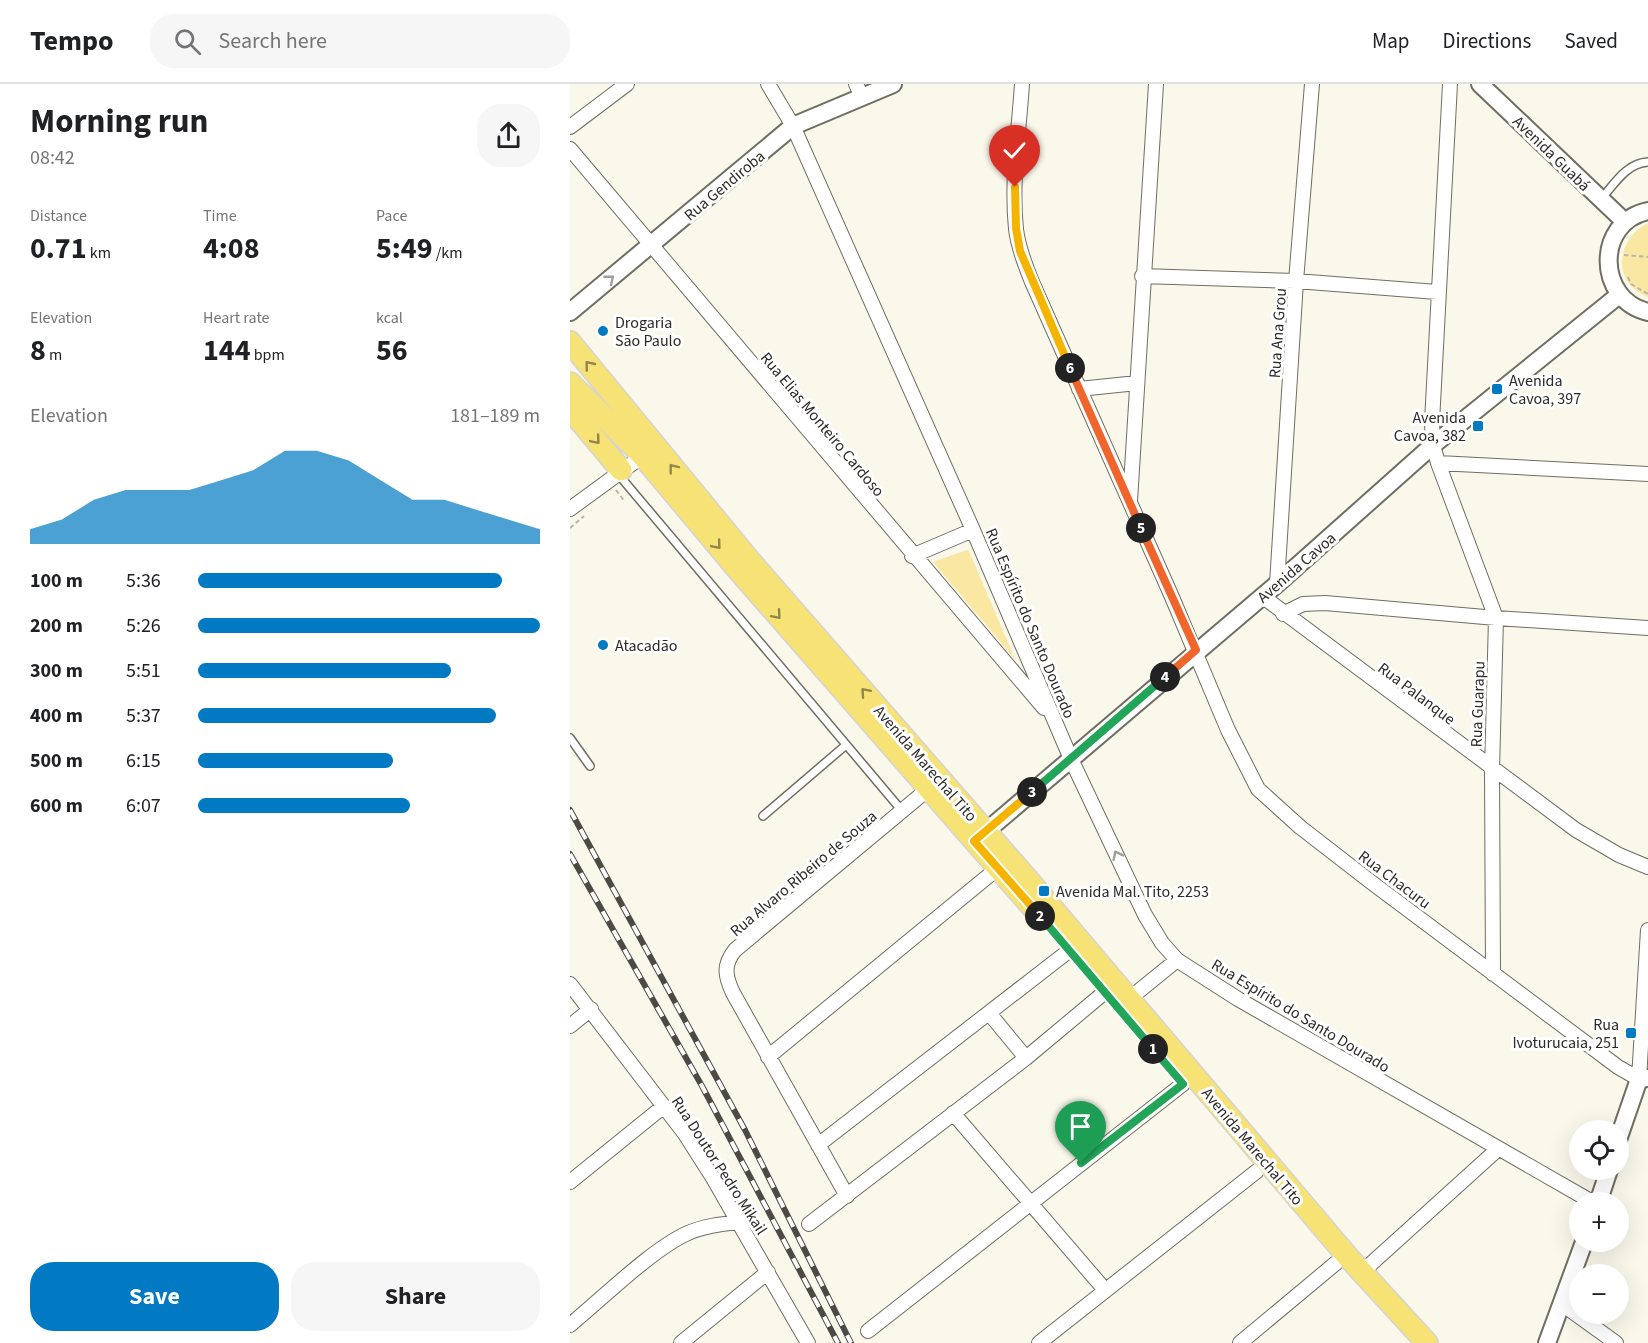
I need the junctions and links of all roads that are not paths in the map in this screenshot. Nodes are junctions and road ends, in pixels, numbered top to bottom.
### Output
1 (627, 84) edge
2 (768, 84) edge
3 (893, 84) edge
4 (1022, 84) edge
5 (1156, 84) edge
6 (1312, 84) edge
7 (1450, 84) edge
8 (1480, 84) edge
9 (859, 90) edge
10 (793, 126) junction
11 (570, 127) edge
12 (570, 149) edge
13 (1648, 162) edge
14 (1600, 199) junction
15 (1648, 211) edge
16 (1625, 222) junction
17 (651, 246) junction
18 (1142, 276) junction
19 (1296, 281) junction
20 (1437, 292) junction
21 (1619, 295) junction
22 (570, 312) edge
23 (1648, 312) edge
24 (570, 342) edge
25 (570, 383) edge
26 (1137, 383) junction
27 (1079, 389) junction
28 (570, 409) edge
29 (1433, 446) junction
30 (649, 451) junction
31 (1438, 463) junction
32 (619, 472) junction
33 (1648, 474) edge
34 (1130, 504) junction
35 (570, 509) edge
36 (973, 530) junction
37 (912, 556) junction
38 (1277, 584) junction
39 (1262, 596) junction
40 (1283, 614) junction
41 (1496, 618) junction
42 (1648, 628) edge
43 (1196, 650) junction
44 (1053, 718) junction
45 (570, 738) edge
46 (846, 745) junction
47 (1071, 759) junction
48 (590, 766) dead end
49 (1492, 770) junction
50 (934, 784) junction
51 (903, 812) junction
52 (763, 816) dead end
53 (980, 837) junction
54 (1648, 867) edge
55 (998, 868) junction
56 (1648, 930) edge
57 (1070, 950) junction
58 (1177, 960) junction
59 (1493, 974) junction
60 (570, 984) edge
61 (1105, 992) junction
62 (1129, 999) junction
63 (591, 1009) junction
64 (989, 1013) junction
65 (570, 1026) edge
66 (768, 1057) junction
67 (1026, 1059) junction
68 (1643, 1079) edge
69 (1183, 1084) junction
70 (664, 1106) junction
71 (952, 1113) junction
72 (1626, 1120) edge
73 (818, 1145) junction
74 (1498, 1149) junction
75 (1257, 1171) junction
76 (570, 1182) edge
77 (1576, 1192) edge
78 (847, 1196) junction
79 (1030, 1203) junction
80 (739, 1222) junction
81 (809, 1224) dead end
82 (1580, 1252) edge
83 (1336, 1263) junction
84 (768, 1272) junction
85 (1362, 1272) junction
86 (1105, 1290) junction
87 (1562, 1304) junction
88 (570, 1325) edge
89 (868, 1331) dead end
90 (681, 1343) edge
91 (808, 1343) edge
92 (1039, 1343) edge
93 (1240, 1343) edge
94 (1409, 1343) edge
95 (1427, 1343) edge
96 (1547, 1343) edge
97 (1616, 1343) edge

1 - 11 street
2 - 10 street, Rua Espírito do Santo Dourado
3 - 9 street, Rua Gendiroba
4 - 27 street, Rua Chacuru
5 - 18 street
6 - 19 street, Rua Ana Grou
7 - 20 street, Rua Guarapu
8 - 14 street, Avenida Guabá
9 - 10 street, Rua Gendiroba
10 - 17 street, Rua Gendiroba
10 - 36 street, Rua Espírito do Santo Dourado
12 - 17 street, Rua Elias Monteiro Cardoso
13 - 14 lane
14 - 16 street, Avenida Guabá
15 - 16 street
16 - 21 street
22 -> 17 street, Rua Gendiroba
17 - 37 street, Rua Elias Monteiro Cardoso
18 - 19 street
18 - 26 street
19 - 20 street
19 - 38 street, Rua Ana Grou
20 - 29 street, Rua Guarapu
21 - 23 street
21 - 29 street, Avenida Cavoa
30 -> 24 main road, Avenida Marechal Tito
25 - 30 main road, Avenida Marechal Tito
26 - 27 street
26 - 34 street
27 - 34 street, Rua Chacuru
28 -> 32 main road
29 - 31 street, Rua Guarapu
29 - 38 street, Avenida Cavoa
30 - 32 street
30 - 50 main road, Avenida Marechal Tito
31 - 33 street
31 - 41 street, Rua Guarapu
32 - 35 street
32 - 46 lane
34 - 43 street, Rua Chacuru
36 - 37 street
36 - 44 street, Rua Espírito do Santo Dourado
37 - 44 street, Rua Elias Monteiro Cardoso
38 - 39 street, Avenida Cavoa
39 - 40 street, Rua Palanque
39 - 43 street, Avenida Cavoa
40 - 41 street
40 - 49 street, Rua Palanque
41 - 42 street
41 - 49 street, Rua Guarapu
43 - 47 street, Avenida Cavoa
43 - 59 street, Rua Chacuru
44 - 47 street, Rua Espírito do Santo Dourado
45 - 48 lane
46 - 51 lane
46 - 52 lane
47 - 53 street, Avenida Cavoa
58 -> 47 street, Rua Espírito do Santo Dourado
49 - 54 street, Rua Palanque
49 - 59 street, Rua Guarapu
50 - 51 street, Rua Alvaro Ribeiro de Souza
50 - 53 main road, Avenida Marechal Tito
51 - 66 street, Rua Alvaro Ribeiro de Souza
53 - 55 main road, Avenida Marechal Tito
53 - 62 main road, Avenida Marechal Tito
55 - 57 main road, Avenida Marechal Tito
55 - 66 street
56 - 68 street
57 - 61 main road, Avenida Marechal Tito
57 - 64 street
58 - 62 street
58 - 74 street, Rua Espírito do Santo Dourado
59 - 68 street, Rua Chacuru
60 - 63 street, Rua Doutor Pedro Mikail
61 - 67 street
61 - 69 main road, Avenida Marechal Tito
62 - 85 main road, Avenida Marechal Tito
63 - 65 street
63 - 70 street, Rua Doutor Pedro Mikail
64 - 67 street
64 - 73 street
66 - 73 street, Rua Alvaro Ribeiro de Souza
67 - 71 street
68 - 72 street
69 - 75 main road, Avenida Marechal Tito
69 - 79 street
70 - 76 street
70 - 80 street, Rua Doutor Pedro Mikail
71 - 78 street
71 - 79 street
73 - 78 street, Rua Alvaro Ribeiro de Souza
74 - 77 street, Rua Espírito do Santo Dourado
74 - 85 street
75 - 83 main road, Avenida Marechal Tito
75 - 86 street
78 - 81 street
79 - 86 street
79 - 89 street
80 - 84 street, Rua Doutor Pedro Mikail
80 - 88 street
82 - 87 street
83 - 93 street
83 - 94 main road, Avenida Marechal Tito
84 - 90 street
84 - 91 street, Rua Doutor Pedro Mikail
85 - 95 main road, Avenida Marechal Tito
86 - 92 street
87 - 96 street
87 - 97 street

